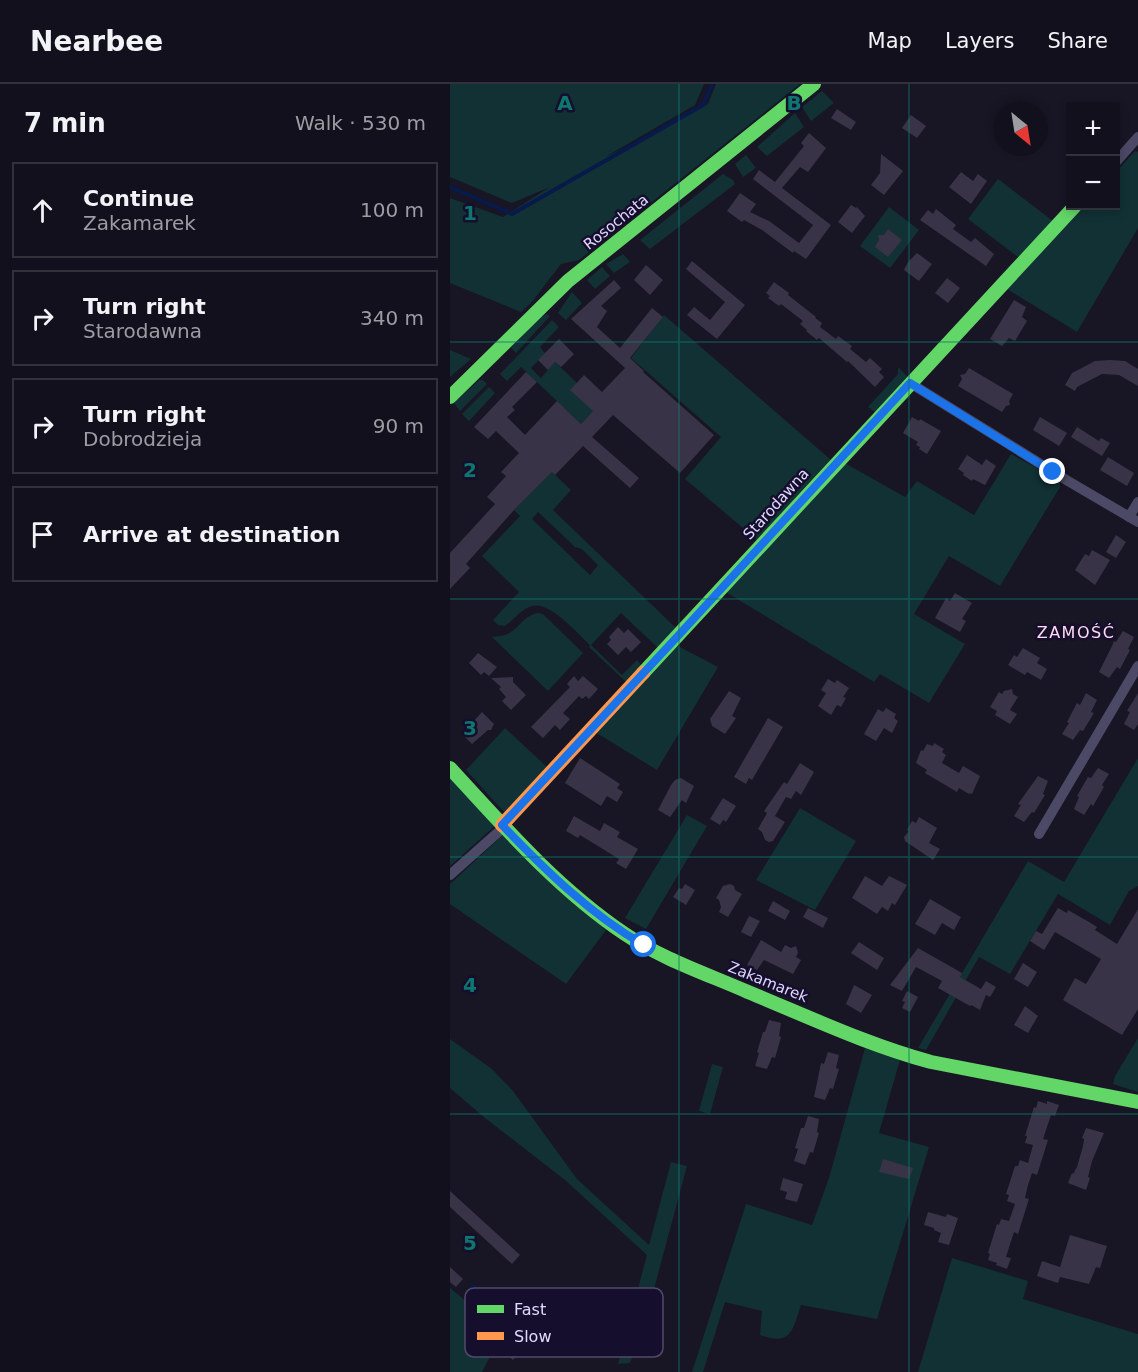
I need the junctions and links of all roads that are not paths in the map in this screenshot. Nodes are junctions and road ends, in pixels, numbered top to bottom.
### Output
1 (814, 84) edge
2 (1138, 137) edge
3 (1120, 157) edge
4 (1071, 210) edge
5 (910, 383) junction
6 (450, 397) edge
7 (1138, 502) edge
8 (1134, 519) edge
9 (1138, 666) edge
10 (450, 768) edge
11 (503, 826) junction
12 (1039, 834) dead end
13 (450, 875) edge
14 (1138, 1102) edge

1 - 6 street, Rosochata
2 - 3 street
4 - 5 street, Starodawna
5 - 8 street
5 - 11 street, Starodawna
7 - 8 street
9 - 12 street
10 - 11 street, Zakamarek
11 - 13 street
11 - 14 street, Zakamarek

